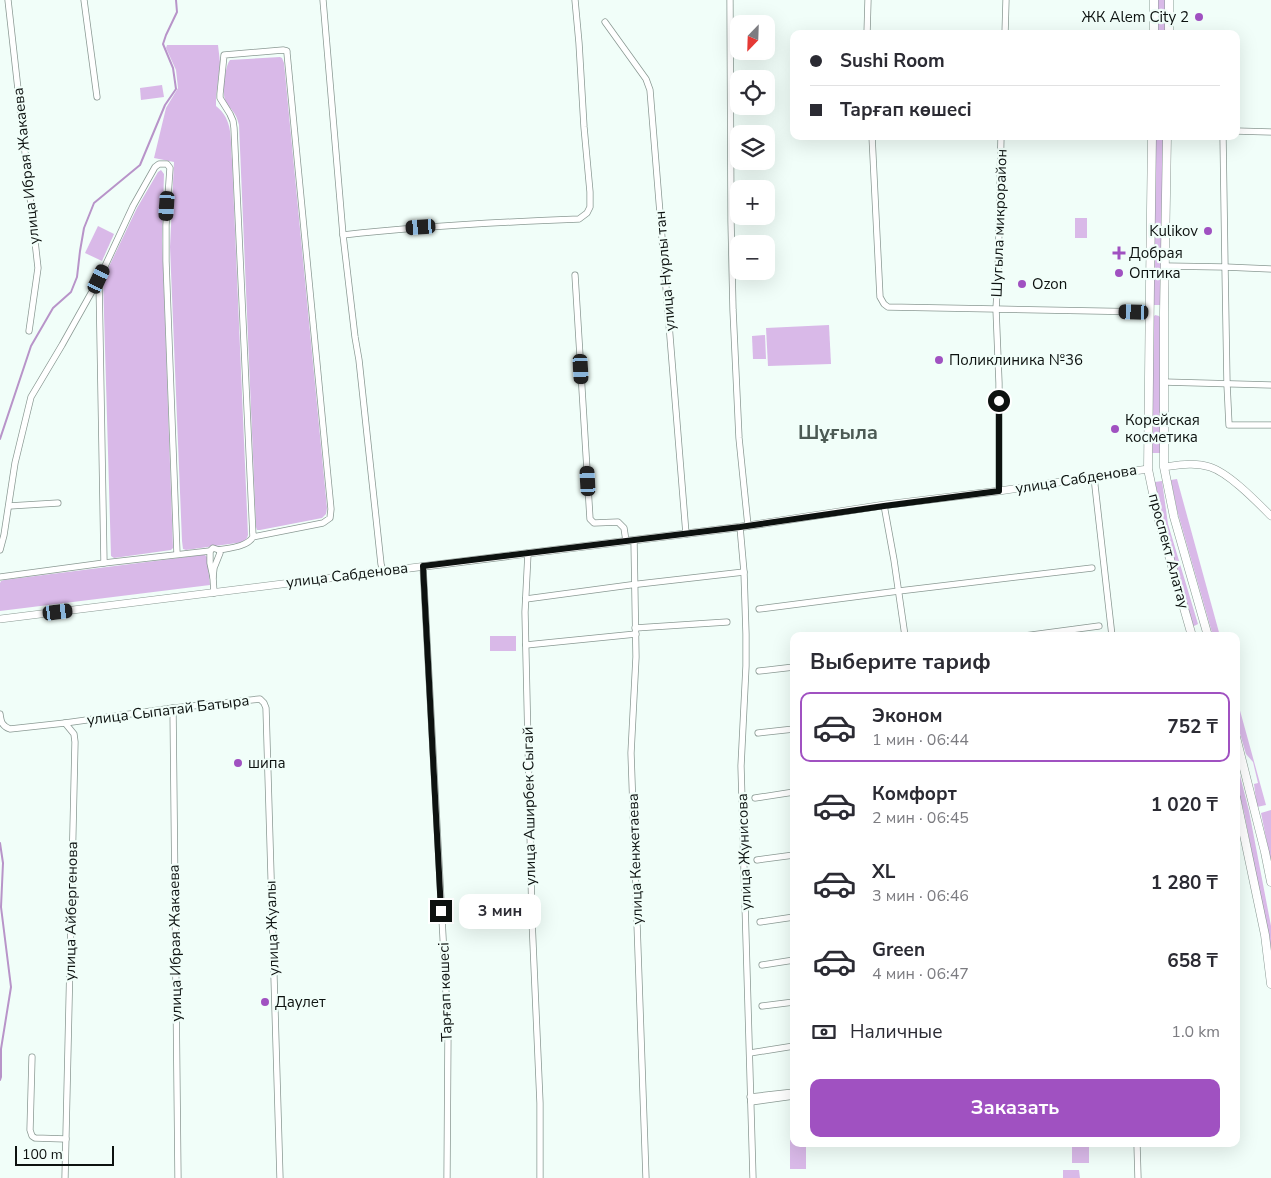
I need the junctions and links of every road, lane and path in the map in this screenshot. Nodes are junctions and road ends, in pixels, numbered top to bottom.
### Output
1 (8, 0) edge
2 (84, 0) edge
3 (323, 0) edge
4 (575, 0) edge
5 (730, 0) edge
6 (868, 0) edge
7 (1006, 0) edge
8 (1154, 0) edge
9 (1169, 0) edge
10 (605, 22) dead end
11 (867, 30) edge
12 (1005, 30) edge
13 (1154, 30) edge
14 (1169, 30) edge
15 (97, 96) dead end
16 (1240, 131) edge
17 (1271, 132) edge
18 (872, 140) edge
19 (1001, 140) edge
20 (1152, 140) edge
21 (1167, 140) edge
22 (1223, 140) edge
23 (343, 235) junction
24 (1165, 266) junction
25 (1225, 267) junction
26 (1271, 269) edge
27 (575, 275) dead end
28 (99, 279) junction
29 (996, 309) junction
30 (1149, 312) junction
31 (1164, 312) junction
32 (29, 331) dead end
33 (1164, 382) junction
34 (1227, 384) junction
35 (1271, 385) edge
36 (1271, 425) edge
37 (1164, 467) junction
38 (1148, 468) junction
39 (1094, 477) junction
40 (999, 491) junction
41 (58, 504) dead end
42 (9, 506) junction
43 (884, 506) junction
44 (1271, 516) edge
45 (748, 526) junction
46 (740, 527) junction
47 (686, 534) junction
48 (253, 537) junction
49 (634, 540) junction
50 (626, 542) junction
51 (0, 550) edge
52 (219, 550) junction
53 (210, 551) junction
54 (528, 553) junction
55 (177, 554) junction
56 (104, 563) junction
57 (423, 566) junction
58 (1092, 568) dead end
59 (383, 571) junction
60 (744, 572) junction
61 (0, 577) edge
62 (213, 577) junction
63 (635, 584) junction
64 (899, 591) junction
65 (214, 593) junction
66 (526, 599) junction
67 (759, 609) dead end
68 (0, 619) edge
69 (727, 622) dead end
70 (1099, 626) dead end
71 (1205, 626) junction
72 (635, 631) junction
73 (904, 632) edge
74 (1054, 632) edge
75 (1112, 632) edge
76 (1191, 632) edge
77 (1195, 632) edge
78 (1207, 632) edge
79 (526, 645) junction
80 (790, 667) edge
81 (759, 671) dead end
82 (173, 708) junction
83 (266, 708) joint
84 (0, 714) edge
85 (65, 723) junction
86 (790, 729) edge
87 (758, 733) dead end
88 (1240, 753) edge
89 (790, 793) edge
90 (755, 798) dead end
91 (1240, 816) edge
92 (790, 856) edge
93 (757, 860) dead end
94 (1271, 882) edge
95 (790, 918) edge
96 (760, 922) dead end
97 (790, 961) edge
98 (762, 965) dead end
99 (1271, 984) edge
100 (790, 1002) edge
101 (762, 1006) dead end
102 (790, 1047) edge
103 (750, 1053) junction
104 (32, 1057) dead end
105 (790, 1093) edge
106 (790, 1096) edge
107 (750, 1100) junction
108 (66, 1139) junction
109 (1137, 1147) edge
110 (65, 1178) edge
111 (178, 1178) edge
112 (280, 1178) edge
113 (447, 1178) edge
114 (540, 1178) edge
115 (646, 1178) edge
116 (753, 1178) edge
117 (1138, 1178) edge

1 - 32 street, улица Ибрая Жакаева
2 - 15 street
3 - 23 street
4 - 23 street
5 - 45 street
6 - 11 street
7 - 12 street
8 - 13 main road
9 - 14 main road
10 - 47 street, улица Нурлы тан
16 - 17 street
18 - 29 street
19 - 29 street, Шугыла микрорайон
20 - 30 main road, проспект Алатау
21 - 24 main road, проспект Алатау
22 - 25 street
23 - 59 street
24 - 25 street
24 - 31 main road, проспект Алатау
25 - 26 street
25 - 34 street
27 - 50 street
28 - 42 street
28 - 55 street
28 - 56 street
29 - 30 street, Шугыла микрорайон
29 - 40 street, Шугыла микрорайон
30 - 31 main road
30 - 38 main road, проспект Алатау
31 - 33 main road, проспект Алатау
33 - 34 street
33 - 37 main road, проспект Алатау
34 - 35 street
34 - 36 street
37 - 38 main road, улица Сабденова
37 - 44 street, улица Сабденова
37 - 71 main road, проспект Алатау
38 - 39 street, улица Сабденова
38 - 76 main road, проспект Алатау
39 - 40 street, улица Сабденова
39 - 75 street
40 - 43 street, улица Сабденова
41 - 42 street
42 - 51 street
43 - 45 street, улица Сабденова
43 - 64 street
45 - 46 street, улица Сабденова
46 - 47 street, улица Сабденова
46 - 60 street, улица Жунисова
47 - 49 street, улица Сабденова
48 - 48 street
48 - 52 street
49 - 50 street, улица Сабденова
49 - 63 street, улица Кенжетаева
50 - 54 street, улица Сабденова
52 - 53 street
52 - 62 street
53 - 55 street
53 - 62 street
54 - 57 street, улица Сабденова
54 - 66 street, улица Аширбек Сыгай
55 - 56 street
56 - 61 street
57 - 59 street, улица Сабденова
57 - 113 street, Тарғап көшесі
58 - 64 street
59 - 65 street, улица Сабденова
60 - 63 street
60 - 103 street, улица Жунисова
62 - 65 street
63 - 66 street
63 - 72 street, улица Кенжетаева
64 - 67 street
64 - 73 street
65 - 68 street, улица Сабденова
66 - 79 street, улица Аширбек Сыгай
69 - 72 street
70 - 74 street
71 - 77 main road
71 - 78 main road, проспект Алатау
72 - 79 street
72 - 115 street, улица Кенжетаева
79 - 114 street, улица Аширбек Сыгай
80 - 81 street
82 - 83 street, улица Сыпатай Батыра
82 - 85 street, улица Сыпатай Батыра
82 - 111 street, улица Ибрая Жакаева
83 - 112 street, улица Жуалы
84 - 85 street
85 - 108 street, улица Айбергенова
86 - 87 street
88 - 94 main road
89 - 90 street
91 - 99 main road
92 - 93 street
95 - 96 street
97 - 98 street
100 - 101 street
102 - 103 street
103 - 107 street, улица Жунисова
104 - 108 street
105 - 107 street
106 - 107 street
107 - 116 street, улица Жунисова
108 - 110 street, улица Айбергенова
109 - 117 street

